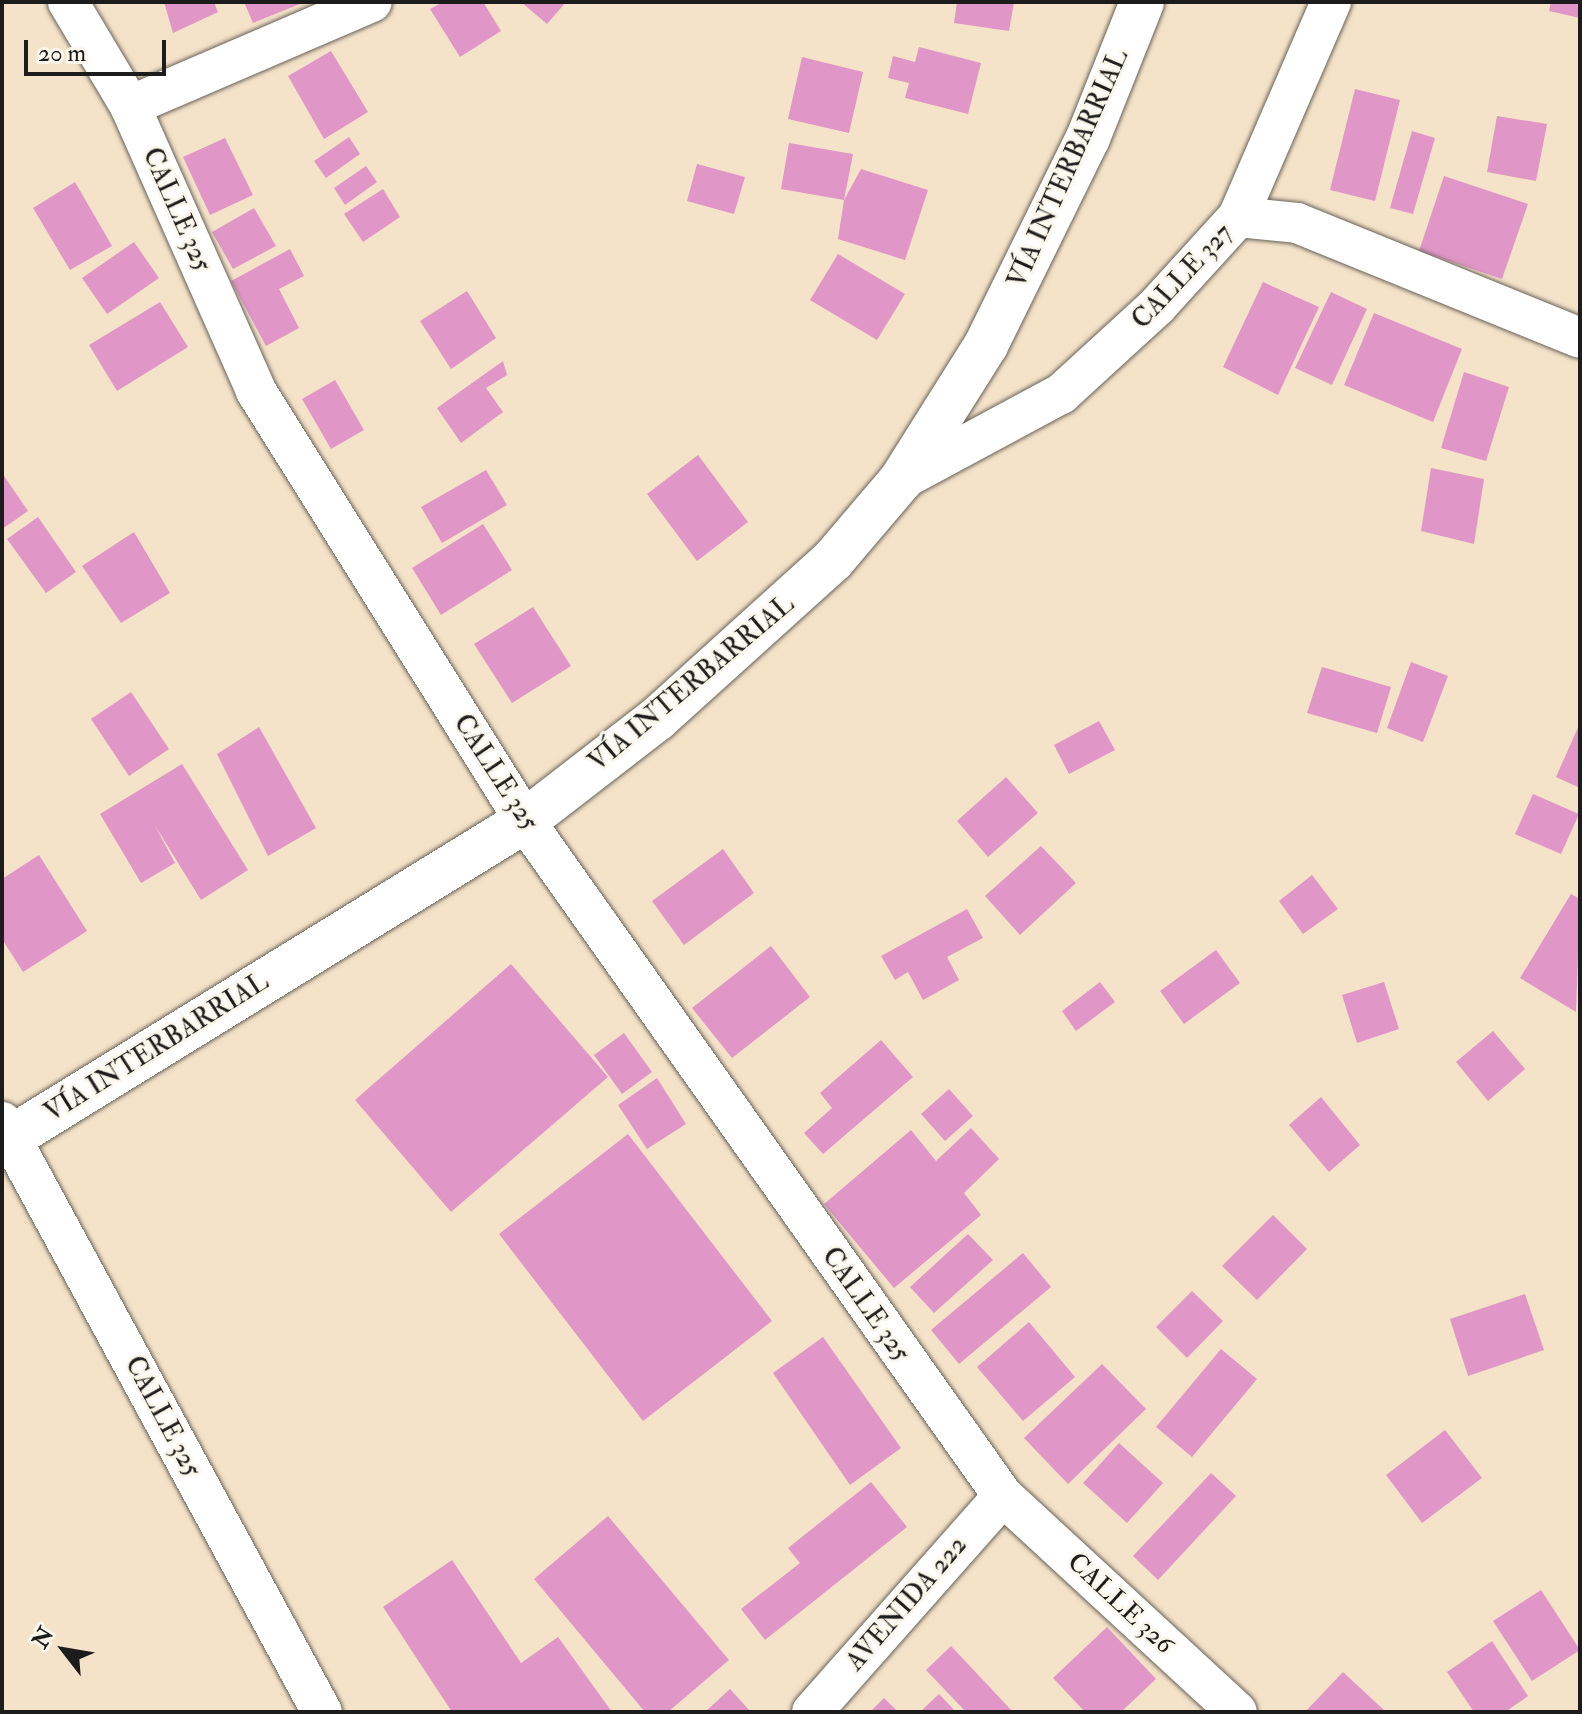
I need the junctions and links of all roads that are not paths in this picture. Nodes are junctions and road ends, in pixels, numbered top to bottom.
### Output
1 (68, 2) edge
2 (372, 2) edge
3 (1142, 2) edge
4 (1331, 2) edge
5 (130, 106) junction
6 (1238, 217) junction
7 (1580, 338) edge
8 (901, 480) junction
9 (525, 821) junction
10 (5, 1134) edge
11 (1003, 1496) junction
12 (322, 1712) edge
13 (812, 1712) edge
14 (1237, 1712) edge

1 - 5 street, CALLE 325
2 - 5 street
3 - 8 main road, VÍA INTERBARRIAL
4 - 6 street
5 - 9 street, CALLE 325
6 - 7 street, CALLE 327
6 - 8 street, CALLE 327
8 - 9 main road, VÍA INTERBARRIAL
9 - 10 main road, VÍA INTERBARRIAL
9 - 11 street, CALLE 325
10 - 12 street, CALLE 325
11 - 13 street, AVENIDA 222
11 - 14 street, CALLE 326

